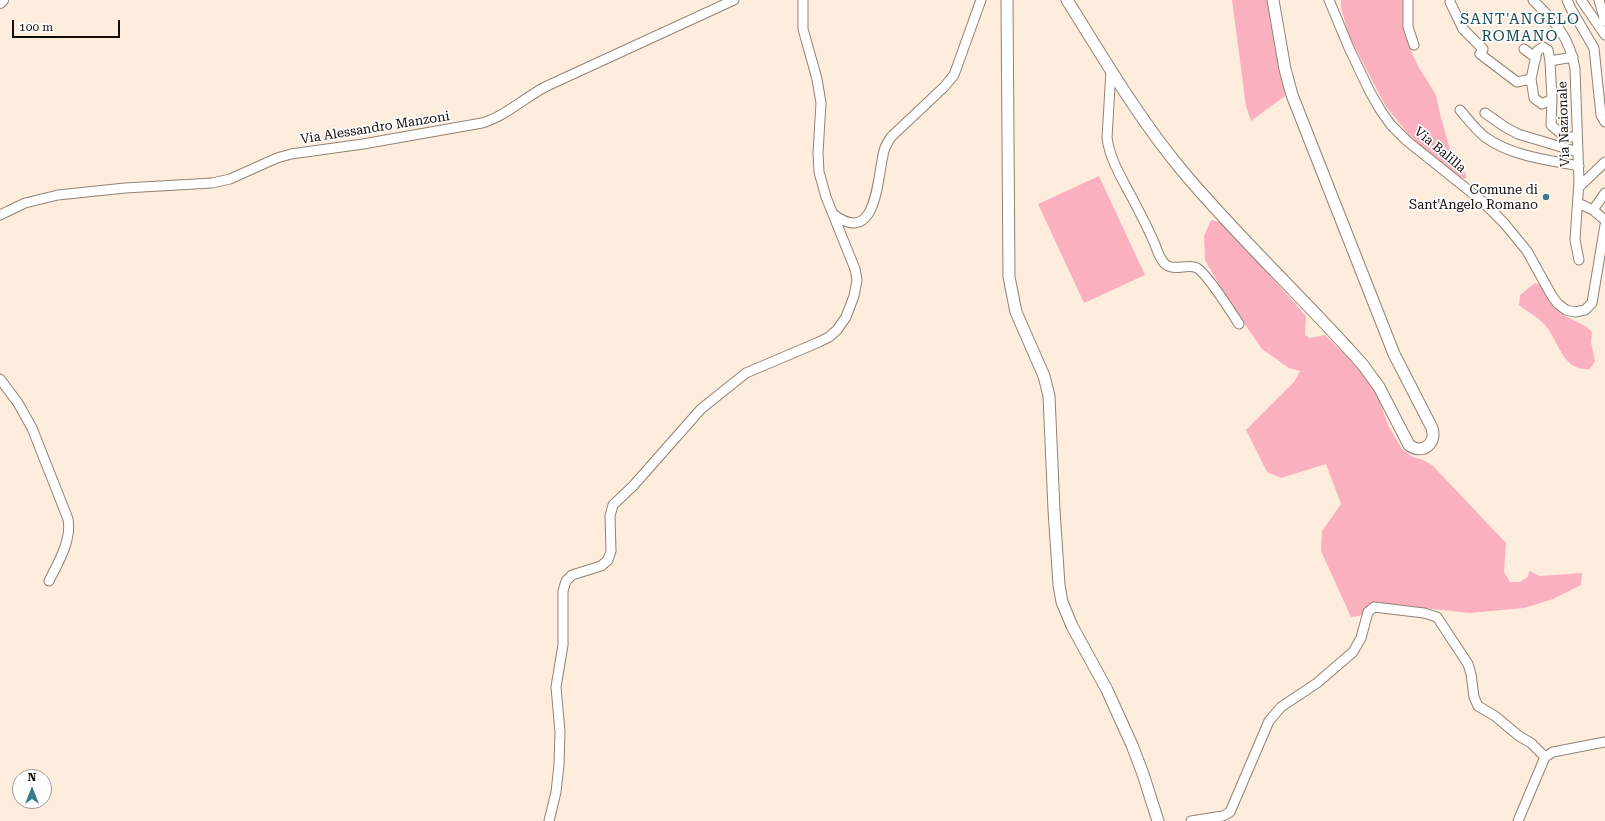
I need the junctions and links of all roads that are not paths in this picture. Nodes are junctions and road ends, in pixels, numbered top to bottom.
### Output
1 (2, 0) edge
2 (734, 0) edge
3 (803, 0) edge
4 (981, 0) edge
5 (1007, 0) edge
6 (1067, 0) edge
7 (1273, 0) edge
8 (1329, 0) edge
9 (1408, 0) edge
10 (1532, 0) edge
11 (1567, 0) edge
12 (1581, 0) edge
13 (1599, 0) edge
14 (0, 2) edge
15 (1450, 2) dead end
16 (1605, 21) edge
17 (1605, 35) edge
18 (1414, 45) dead end
19 (1524, 49) dead end
20 (1573, 57) junction
21 (1536, 58) junction
22 (1550, 61) junction
23 (1111, 70) junction
24 (1531, 79) junction
25 (1552, 99) junction
26 (1460, 110) dead end
27 (1485, 113) dead end
28 (1605, 122) edge
29 (1578, 137) junction
30 (1578, 152) junction
31 (1605, 162) edge
32 (1579, 166) junction
33 (1579, 187) junction
34 (1605, 192) edge
35 (1578, 203) junction
36 (1593, 210) junction
37 (833, 214) junction
38 (0, 215) edge
39 (1605, 220) edge
40 (1605, 225) edge
41 (1579, 260) dead end
42 (1239, 324) dead end
43 (0, 379) edge
44 (49, 582) dead end
45 (1605, 742) edge
46 (1545, 757) junction
47 (549, 821) edge
48 (1158, 821) edge
49 (1191, 821) edge
50 (1518, 821) edge

1 - 14 main road
2 - 38 street, Via Alessandro Manzoni
3 - 37 street
4 - 37 street
5 - 48 street
6 - 23 street
7 - 23 street
8 - 40 street, Via Balilla
9 - 18 street
10 - 20 street, Via Nazionale
11 - 28 street
12 - 17 street
13 - 16 street
15 - 24 street
19 - 21 street
20 - 22 street
20 - 29 street, Via Nazionale
21 - 22 street
21 - 24 street
22 - 25 street
23 - 42 street
24 - 25 street
25 - 29 street
26 - 32 street
27 - 30 street
29 - 30 street, Via Nazionale
30 - 32 street, Via Nazionale
31 - 33 street
32 - 33 street, Via Nazionale
33 - 35 street, Via Nazionale
34 - 36 street
35 - 36 street
35 - 41 street, Via Nazionale
36 - 39 street
37 - 47 street
43 - 44 street
45 - 46 street
46 - 49 street
46 - 50 street

